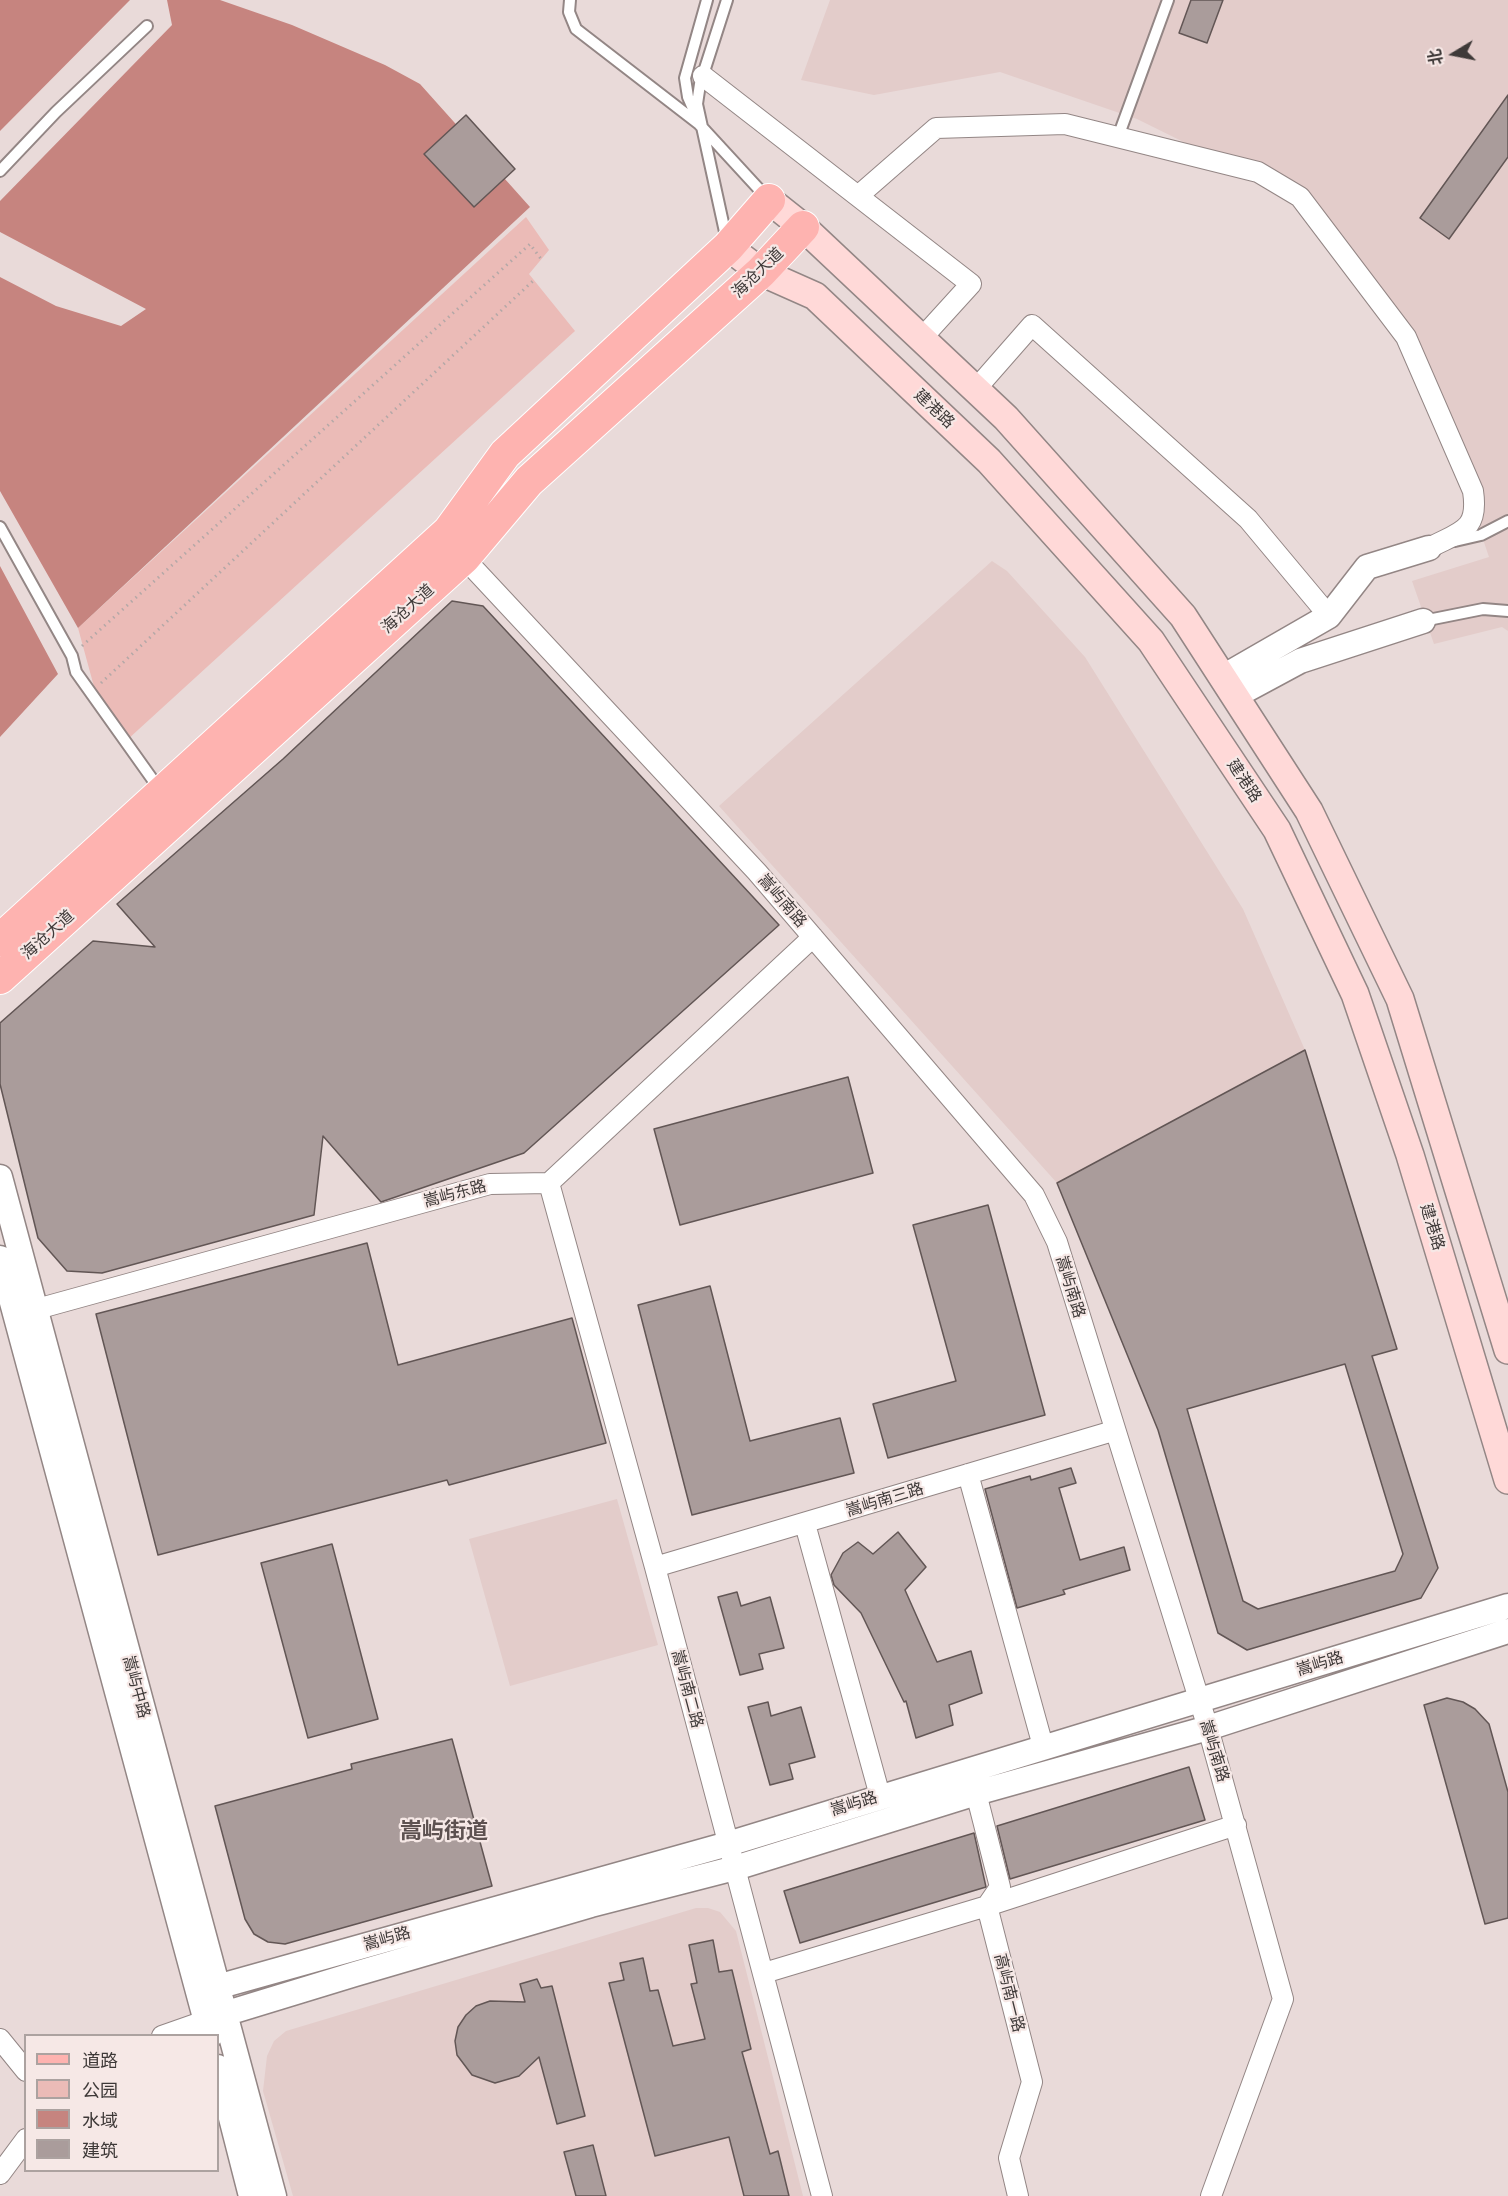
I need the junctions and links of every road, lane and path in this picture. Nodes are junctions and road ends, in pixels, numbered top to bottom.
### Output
1 (570, 0) edge
2 (707, 0) edge
3 (727, 0) edge
4 (1168, 0) edge
5 (147, 26) dead end
6 (703, 76) junction
7 (699, 124) junction
8 (1118, 137) junction
9 (0, 171) edge
10 (858, 196) junction
11 (769, 200) junction
12 (803, 227) junction
13 (728, 247) junction
14 (541, 259) dead end
15 (761, 272) junction
16 (534, 280) dead end
17 (921, 339) junction
18 (975, 390) junction
19 (1508, 521) edge
20 (0, 527) edge
21 (1429, 548) junction
22 (464, 558) junction
23 (1508, 611) edge
24 (1329, 616) junction
25 (1423, 621) joint
26 (72, 656) junction
27 (1229, 686) junction
28 (90, 692) junction
29 (162, 793) junction
30 (813, 937) junction
31 (0, 940) edge
32 (0, 978) edge
33 (0, 1177) edge
34 (549, 1183) junction
35 (0, 1258) edge
36 (27, 1315) junction
37 (1508, 1350) edge
38 (1113, 1431) junction
39 (968, 1474) junction
40 (1508, 1480) edge
41 (805, 1524) junction
42 (656, 1567) junction
43 (1508, 1606) edge
44 (1508, 1631) edge
45 (1199, 1701) junction
46 (1208, 1728) junction
47 (1043, 1746) junction
48 (976, 1793) junction
49 (880, 1796) junction
50 (1236, 1825) junction
51 (728, 1844) junction
52 (735, 1868) junction
53 (987, 1906) junction
54 (764, 1973) junction
55 (208, 1991) junction
56 (213, 2024) edge
57 (170, 2034) edge
58 (0, 2039) edge
59 (219, 2041) edge
60 (24, 2069) edge
61 (219, 2071) edge
62 (24, 2142) edge
63 (0, 2174) edge
64 (251, 2196) edge
65 (274, 2196) edge
66 (822, 2196) edge
67 (1019, 2196) edge
68 (1211, 2196) edge

1 - 7 lane
2 - 7 lane
3 - 6 lane
4 - 8 lane
5 - 9 lane
6 - 7 lane
6 - 10 street
7 - 11 lane
7 - 13 lane
8 - 10 street
8 - 21 street
10 - 17 street
11 - 12 main road
11 - 13 main road, 海沧大道
12 - 15 main road, 海沧大道
12 - 17 main road
13 - 15 main road, 建港路
13 - 29 main road, 海沧大道
14 - 26 path
15 - 22 main road, 海沧大道
15 - 40 main road, 建港路
16 - 28 path
17 - 18 main road
18 - 24 street
18 - 27 main road
19 - 21 lane
20 - 26 lane
21 - 24 street
22 - 30 street, 嵩屿南路
22 - 32 main road, 海沧大道
23 - 25 lane
24 - 27 street
25 - 27 street
26 - 28 lane
27 - 37 main road
28 - 29 lane
29 - 31 main road, 海沧大道
30 - 34 street
30 - 38 street, 嵩屿南路
33 - 36 street, 嵩屿中路
34 - 36 street, 嵩屿东路
34 - 42 street, 嵩屿南二路
35 - 36 street, 嵩屿中路
36 - 55 street, 嵩屿中路
38 - 39 street, 嵩屿南三路
38 - 45 street, 嵩屿南路
39 - 41 street, 嵩屿南三路
39 - 47 street
41 - 42 street, 嵩屿南三路
41 - 49 street
42 - 51 street, 嵩屿南二路
43 - 45 street, 嵩屿路
44 - 46 street, 嵩屿路
45 - 46 street, 嵩屿南路
45 - 47 street, 嵩屿路
46 - 48 street, 嵩屿路
46 - 50 street, 嵩屿南路
47 - 49 street, 嵩屿路
48 - 52 street, 嵩屿路
48 - 53 street
49 - 51 street, 嵩屿路
50 - 53 street
50 - 68 street, 嵩屿南路
51 - 52 street, 嵩屿南二路
51 - 55 street, 嵩屿路
52 - 54 street, 嵩屿南二路
52 - 56 street, 嵩屿路
53 - 54 street
53 - 67 street, 高屿南一路
54 - 66 street, 嵩屿南二路
55 - 56 street, 嵩屿中路
56 - 57 street
58 - 60 street
59 - 65 street, 嵩屿中路
61 - 64 street
62 - 63 street

